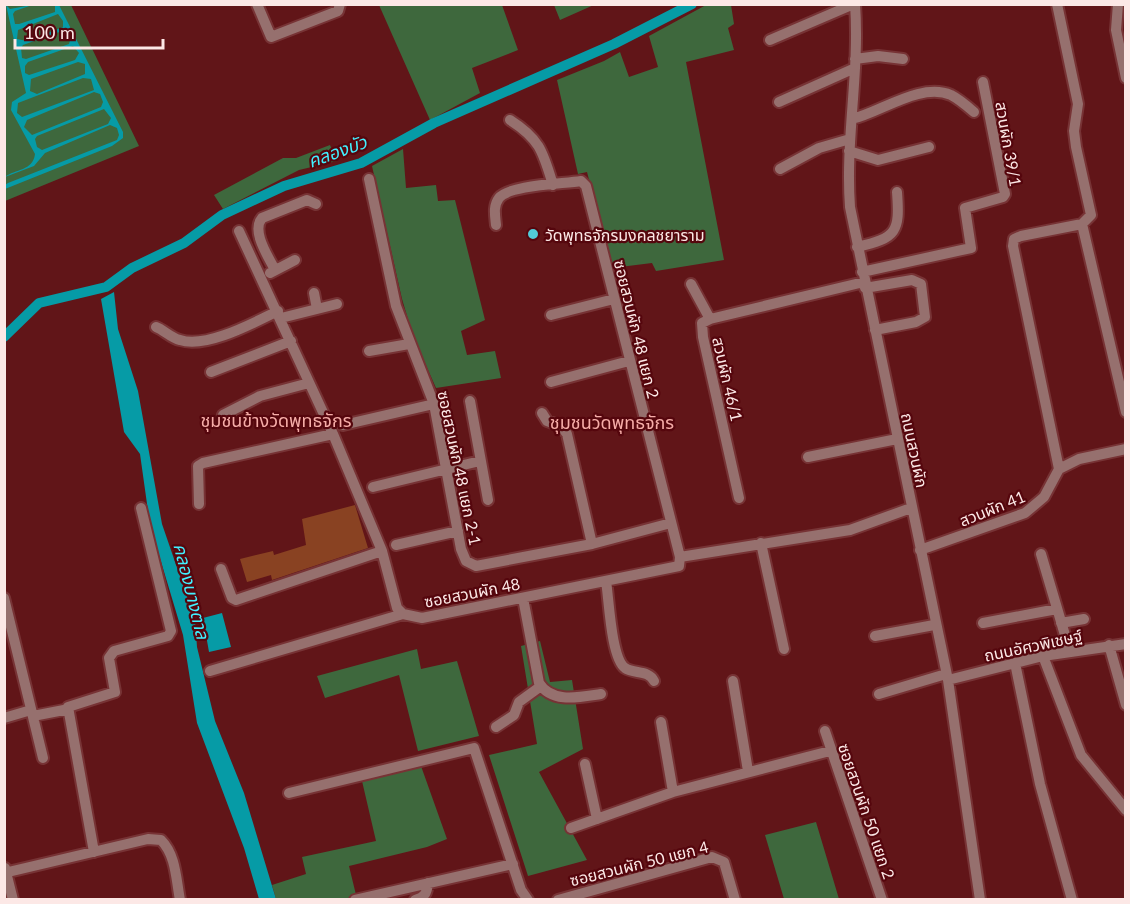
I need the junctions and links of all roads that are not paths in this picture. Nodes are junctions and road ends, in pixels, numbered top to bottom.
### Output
1 (257, 4) edge
2 (340, 4) edge
3 (854, 4) edge
4 (1057, 4) edge
5 (1118, 4) edge
6 (770, 39) dead end
7 (903, 59) dead end
8 (855, 64) junction
9 (1125, 78) edge
10 (983, 82) dead end
11 (779, 102) dead end
12 (974, 112) dead end
13 (852, 119) junction
14 (510, 120) dead end
15 (850, 140) junction
16 (929, 147) dead end
17 (849, 151) junction
18 (780, 169) dead end
19 (369, 179) dead end
20 (553, 186) junction
21 (897, 192) dead end
22 (316, 204) dead end
23 (1082, 224) junction
24 (496, 225) dead end
25 (239, 231) dead end
26 (857, 247) junction
27 (296, 260) dead end
28 (275, 270) junction
29 (262, 278) junction
30 (863, 281) junction
31 (691, 284) dead end
32 (314, 293) dead end
33 (614, 299) junction
34 (337, 304) dead end
35 (317, 309) junction
36 (280, 315) junction
37 (551, 315) dead end
38 (710, 319) junction
39 (156, 327) dead end
40 (875, 330) junction
41 (291, 340) junction
42 (409, 344) junction
43 (369, 351) dead end
44 (629, 361) junction
45 (211, 372) dead end
46 (309, 382) junction
47 (551, 382) dead end
48 (470, 401) dead end
49 (434, 404) junction
50 (542, 412) dead end
51 (1125, 412) edge
52 (223, 415) dead end
53 (343, 425) dead end
54 (333, 434) junction
55 (897, 439) junction
56 (1125, 449) edge
57 (808, 457) dead end
58 (480, 461) junction
59 (448, 469) junction
60 (1059, 469) junction
61 (373, 487) dead end
62 (739, 498) dead end
63 (488, 500) dead end
64 (199, 504) dead end
65 (141, 508) dead end
66 (911, 508) junction
67 (671, 523) junction
68 (458, 531) junction
69 (761, 543) junction
70 (592, 544) junction
71 (396, 545) dead end
72 (920, 550) junction
73 (381, 551) junction
74 (1041, 554) dead end
75 (680, 557) junction
76 (221, 569) dead end
77 (606, 581) junction
78 (4, 598) edge
79 (523, 598) junction
80 (1057, 609) junction
81 (403, 614) junction
82 (1084, 619) dead end
83 (983, 623) dead end
84 (1061, 623) junction
85 (934, 625) junction
86 (875, 636) dead end
87 (1125, 644) edge
88 (1109, 645) junction
89 (784, 648) dead end
90 (1070, 652) junction
91 (1043, 656) junction
92 (1015, 663) junction
93 (210, 670) dead end
94 (947, 678) junction
95 (654, 681) dead end
96 (734, 681) dead end
97 (541, 686) junction
98 (601, 694) dead end
99 (879, 694) dead end
100 (1125, 705) edge
101 (69, 709) junction
102 (32, 713) junction
103 (4, 718) edge
104 (661, 722) dead end
105 (496, 727) dead end
106 (825, 732) dead end
107 (830, 751) junction
108 (43, 758) dead end
109 (585, 764) dead end
110 (748, 771) junction
111 (673, 792) junction
112 (289, 793) dead end
113 (1125, 810) edge
114 (597, 819) junction
115 (571, 828) dead end
116 (94, 852) junction
117 (513, 864) junction
118 (5, 870) edge
119 (428, 883) junction
120 (13, 900) edge
121 (180, 900) edge
122 (355, 900) edge
123 (415, 900) edge
124 (528, 900) edge
125 (558, 900) edge
126 (735, 900) edge
127 (882, 900) edge
128 (980, 900) edge
129 (1072, 900) edge

1 - 2 street
3 - 6 street
3 - 8 street, ถนนสวนผัก
4 - 23 street
5 - 9 street
7 - 8 street
8 - 11 street
8 - 13 street, ถนนสวนผัก
10 - 30 street, สวนผัก 39/1
12 - 13 street
13 - 15 street, ถนนสวนผัก
14 - 20 street
15 - 17 street, ถนนสวนผัก
15 - 18 street
16 - 17 street
17 - 26 street, ถนนสวนผัก
19 - 42 street, ซอยสวนผัก 48 แยก 2-1
20 - 24 street
20 - 33 street, ซอยสวนผัก 48 แยก 2
21 - 26 street
22 - 28 street
23 - 51 street
23 - 60 street
25 - 29 street, ซอยสวนผัก 48
26 - 30 street, ถนนสวนผัก
27 - 28 street
28 - 29 street
29 - 36 street, ซอยสวนผัก 48
30 - 38 street, สวนผัก 46/1
30 - 40 street, ถนนสวนผัก
30 - 40 street
31 - 38 street
32 - 35 street
33 - 37 street
33 - 44 street, ซอยสวนผัก 48 แยก 2
34 - 35 street
35 - 36 street
36 - 39 street
36 - 41 street, ซอยสวนผัก 48
38 - 62 street, สวนผัก 46/1
40 - 55 street, ถนนสวนผัก
41 - 45 street
41 - 46 street, ซอยสวนผัก 48
42 - 43 street
42 - 49 street, ซอยสวนผัก 48 แยก 2-1
44 - 47 street
44 - 67 street, ซอยสวนผัก 48 แยก 2
46 - 52 street
46 - 54 street, ซอยสวนผัก 48
48 - 58 street
49 - 53 street
49 - 59 street, ซอยสวนผัก 48 แยก 2-1
50 - 70 street
54 - 64 street
54 - 73 street, ซอยสวนผัก 48
55 - 57 street
55 - 66 street, ถนนสวนผัก
56 - 60 street
58 - 59 street
58 - 63 street
59 - 61 street
59 - 68 street, ซอยสวนผัก 48 แยก 2-1
60 - 72 street, สวนผัก 41
65 - 101 street
66 - 69 street, ซอยสวนผัก 48
66 - 72 street, ถนนสวนผัก
67 - 70 street, ซอยสวนผัก 48 แยก 2-1
67 - 75 street, ซอยสวนผัก 48 แยก 2
68 - 70 street, ซอยสวนผัก 48 แยก 2-1
68 - 71 street
69 - 75 street, ซอยสวนผัก 48
69 - 89 street
72 - 85 street, ถนนสวนผัก
73 - 76 street
73 - 81 street, ซอยสวนผัก 48
74 - 80 street
75 - 77 street, ซอยสวนผัก 48
77 - 79 street, ซอยสวนผัก 48
77 - 95 street
78 - 102 street
79 - 81 street, ซอยสวนผัก 48
79 - 97 street
80 - 83 street
80 - 84 street
81 - 93 street
82 - 84 street
84 - 90 street
85 - 86 street
85 - 94 street, ถนนสวนผัก
87 - 88 street, ถนนอัศวพิเชษฐ์
88 - 90 street, ถนนอัศวพิเชษฐ์
88 - 100 street
90 - 91 street, ถนนอัศวพิเชษฐ์
91 - 92 street, ถนนอัศวพิเชษฐ์
91 - 113 street
92 - 94 street, ถนนอัศวพิเชษฐ์
92 - 129 street
94 - 99 street, ถนนอัศวพิเชษฐ์
94 - 128 street, ถนนสวนผัก
96 - 110 street
97 - 98 street
97 - 105 street
101 - 102 street
101 - 116 street
102 - 103 street
102 - 108 street
104 - 111 street
106 - 107 street, ซอยสวนผัก 50 แยก 2
107 - 110 street
107 - 127 street, ซอยสวนผัก 50 แยก 2
109 - 114 street
110 - 111 street
111 - 114 street
112 - 117 street
114 - 115 street
116 - 118 street
116 - 121 street
117 - 119 street
117 - 124 street
118 - 120 street
119 - 122 street
119 - 123 street
125 - 126 street, ซอยสวนผัก 50 แยก 4

